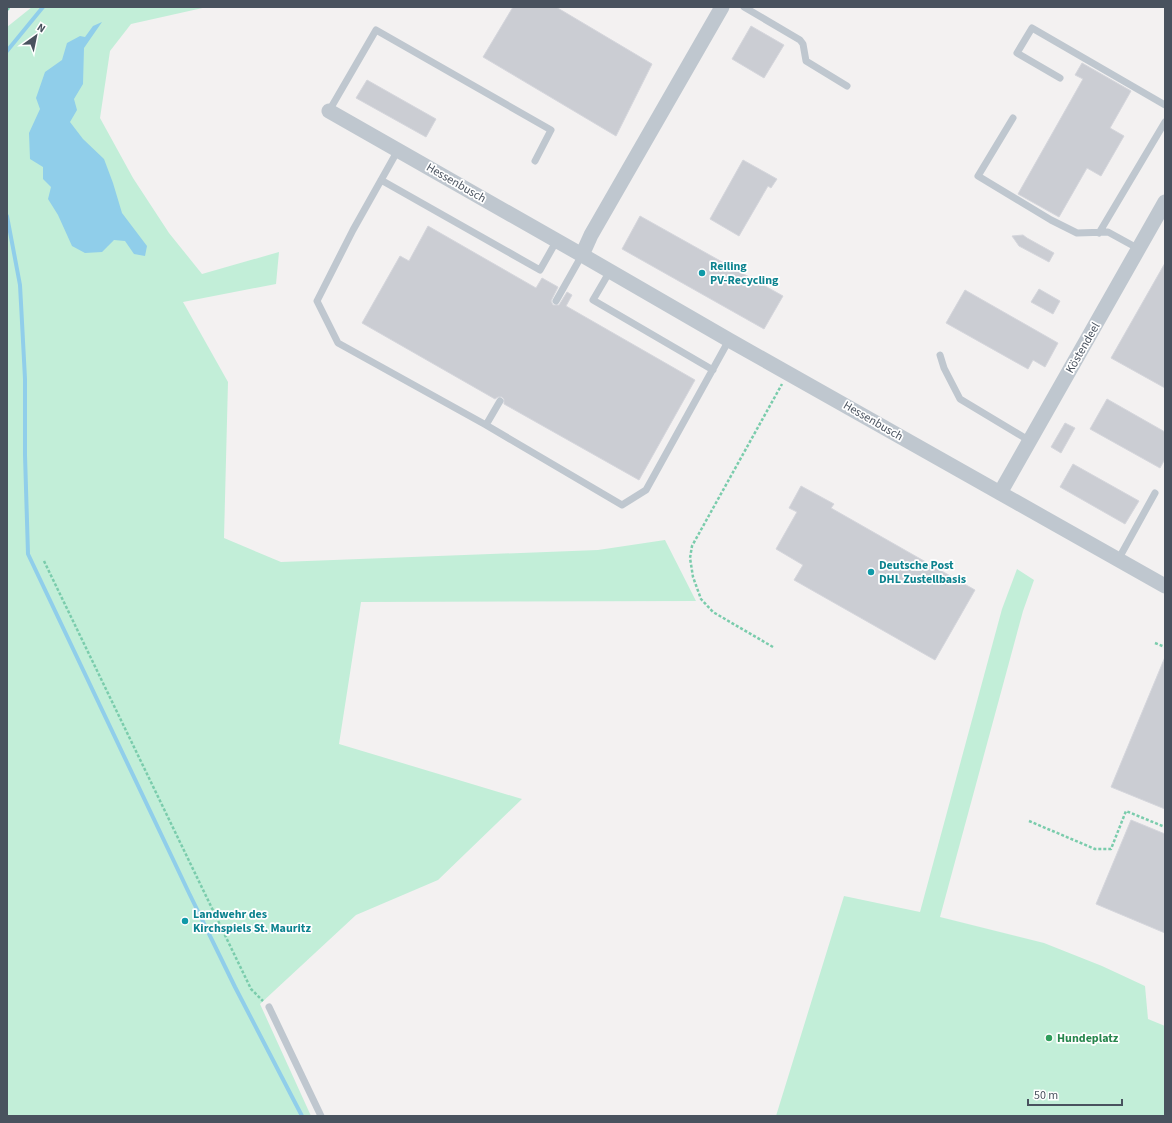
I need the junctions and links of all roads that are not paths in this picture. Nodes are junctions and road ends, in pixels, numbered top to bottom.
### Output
1 (722, 7) edge
2 (744, 7) edge
3 (1060, 78) dead end
4 (846, 86) dead end
5 (1165, 105) edge
6 (329, 111) joint
7 (1013, 118) dead end
8 (1165, 122) edge
9 (398, 150) junction
10 (535, 161) dead end
11 (381, 180) junction
12 (1165, 202) edge
13 (1099, 233) junction
14 (556, 240) junction
15 (1139, 249) junction
16 (582, 255) junction
17 (610, 271) junction
18 (556, 301) dead end
19 (729, 340) junction
20 (940, 355) dead end
21 (713, 370) junction
22 (500, 401) dead end
23 (486, 426) junction
24 (1030, 441) junction
25 (1000, 493) junction
26 (1155, 493) dead end
27 (1118, 560) junction
28 (1165, 586) edge
29 (269, 1007) road end
30 (321, 1116) edge

1 - 16 street
2 - 4 lane
3 - 5 lane
6 - 9 street, Hessenbusch
6 - 10 lane
7 - 13 lane
8 - 13 lane
9 - 11 lane
9 - 14 street, Hessenbusch
11 - 14 lane
11 - 23 lane
12 - 15 street, Köstendeel
13 - 15 lane
14 - 16 street, Hessenbusch
15 - 24 street, Köstendeel
16 - 17 street, Hessenbusch
16 - 18 lane
17 - 19 street, Hessenbusch
17 - 21 lane
19 - 21 lane
19 - 25 street, Hessenbusch
20 - 24 lane
21 - 23 lane
22 - 23 lane
24 - 25 street, Köstendeel
25 - 27 street, Hessenbusch
26 - 27 lane
27 - 28 street, Hessenbusch
29 - 30 lane

